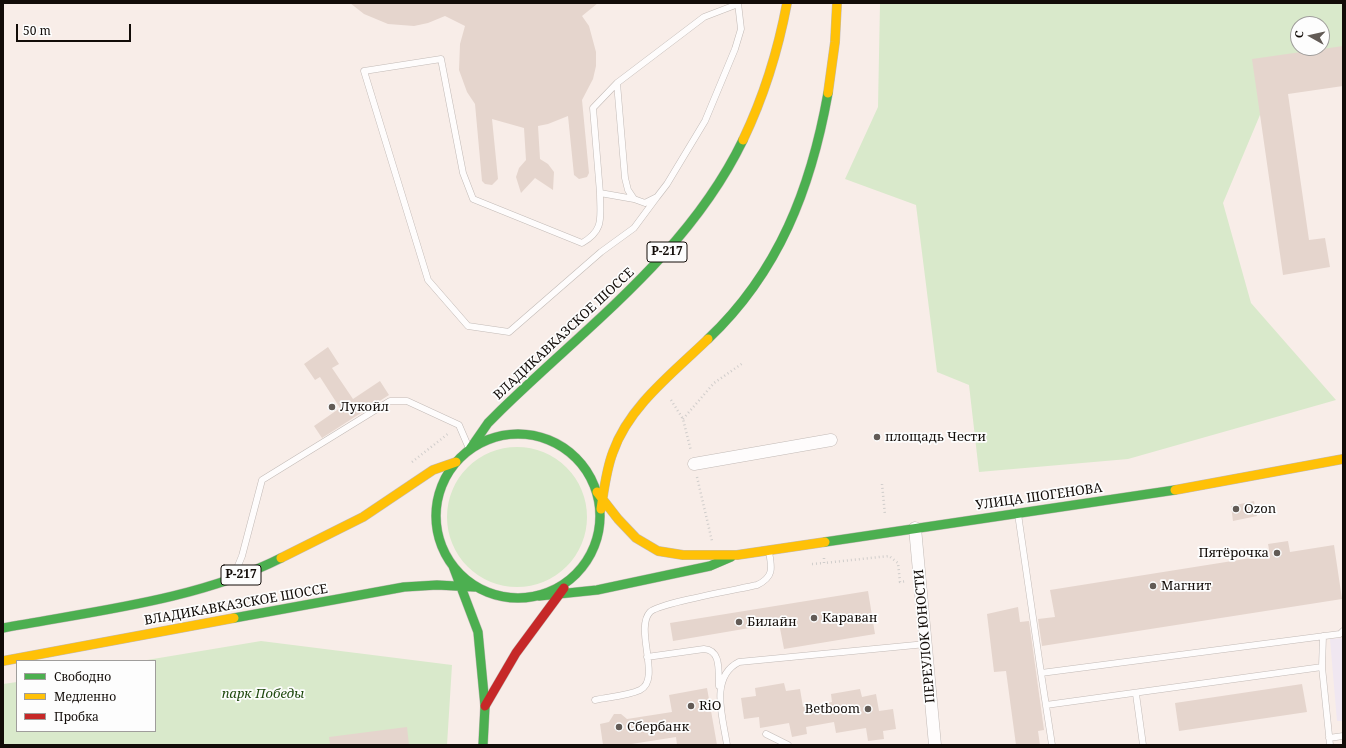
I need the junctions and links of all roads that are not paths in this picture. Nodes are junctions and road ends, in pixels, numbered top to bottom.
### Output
1 (787, 3) edge
2 (837, 3) edge
3 (738, 4) edge
4 (617, 83) junction
5 (600, 193) junction
6 (657, 197) junction
7 (634, 199) junction
8 (831, 444) dead end
9 (470, 450) junction
10 (1343, 458) edge
11 (456, 462) junction
12 (695, 468) road end
13 (600, 496) junction
14 (1018, 513) junction
15 (915, 528) junction
16 (769, 550) junction
17 (737, 555) junction
18 (453, 566) junction
19 (233, 578) junction
20 (568, 583) junction
21 (461, 586) junction
22 (475, 587) junction
23 (560, 594) junction
24 (539, 596) junction
25 (3, 628) edge
26 (1343, 631) edge
27 (1323, 636) junction
28 (926, 644) junction
29 (647, 657) junction
30 (3, 661) edge
31 (1322, 668) junction
32 (1041, 673) junction
33 (719, 692) junction
34 (1136, 694) junction
35 (595, 700) dead end
36 (1046, 705) junction
37 (486, 706) junction
38 (766, 734) dead end
39 (1343, 736) edge
40 (1329, 738) junction
41 (483, 745) edge
42 (726, 745) edge
43 (788, 745) edge
44 (935, 745) edge
45 (1052, 745) edge
46 (1143, 745) edge
47 (1330, 745) edge

1 - 9 main road, ВЛАДИКАВКАЗСКОЕ ШОССЕ / Р-217
2 - 13 main road, Р-217
3 - 4 lane
3 - 6 lane
4 - 5 lane
4 - 7 lane
5 - 6 lane
5 - 7 lane
6 - 7 lane
8 - 12 street
9 - 11 main road, Р-217
9 - 13 main road, Р-217
9 - 19 lane
10 - 14 main road, УЛИЦА ШОГЕНОВА
11 - 18 main road, Р-217
11 - 19 main road, ВЛАДИКАВКАЗСКОЕ ШОССЕ / Р-217
13 - 17 main road
13 - 20 main road, Р-217
14 - 15 main road, УЛИЦА ШОГЕНОВА
14 - 32 lane
15 - 16 main road, УЛИЦА ШОГЕНОВА
15 - 28 street, ПЕРЕУЛОК ЮНОСТИ
16 - 17 main road, УЛИЦА ШОГЕНОВА
16 - 29 lane
17 - 23 main road
18 - 21 main road
18 - 22 main road, Р-217
19 - 25 main road, ВЛАДИКАВКАЗСКОЕ ШОССЕ / Р-217
20 - 23 main road
20 - 24 main road, Р-217
21 - 22 main road, ВЛАДИКАВКАЗСКОЕ ШОССЕ / Р-217
21 - 30 main road, ВЛАДИКАВКАЗСКОЕ ШОССЕ / Р-217
21 - 37 main road
22 - 24 main road, Р-217
23 - 24 main road
23 - 37 main road
26 - 27 lane
27 - 31 lane
27 - 32 lane
28 - 33 lane
28 - 44 street, ПЕРЕУЛОК ЮНОСТИ
29 - 33 lane
29 - 35 lane
31 - 34 lane
31 - 40 lane
32 - 36 lane
33 - 42 lane
34 - 36 lane
34 - 46 lane
36 - 45 lane
37 - 41 main road
38 - 43 lane
39 - 40 lane
40 - 47 lane

